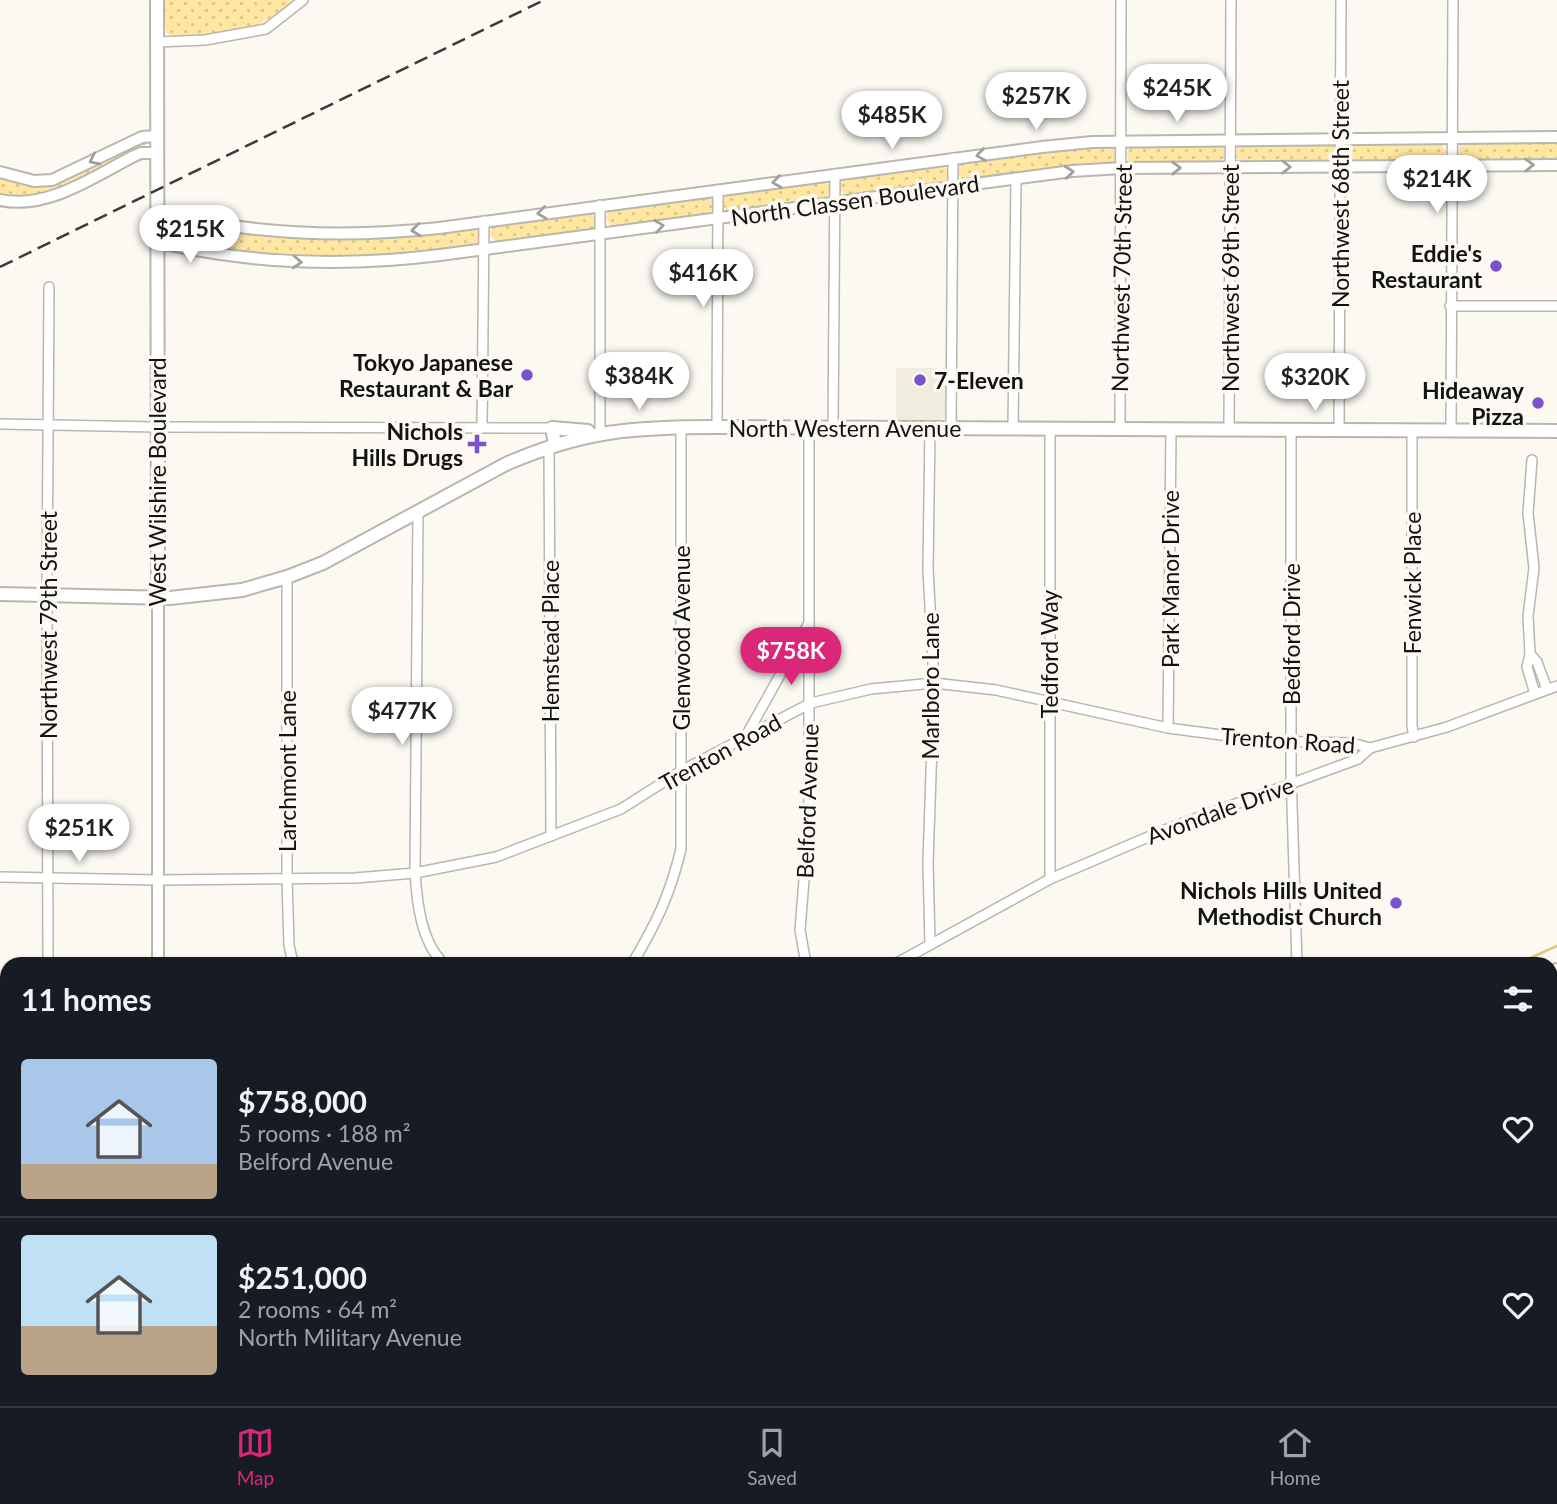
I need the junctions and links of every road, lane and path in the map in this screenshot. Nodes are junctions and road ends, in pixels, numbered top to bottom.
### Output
1 (157, 0) edge
2 (303, 0) edge
3 (1121, 0) edge
4 (1231, 0) edge
5 (1340, 0) edge
6 (1453, 0) edge
7 (157, 42) junction
8 (157, 136) junction
9 (1557, 137) edge
10 (1453, 138) junction
11 (1231, 139) junction
12 (1340, 139) junction
13 (1122, 140) junction
14 (157, 153) junction
15 (953, 159) junction
16 (1557, 165) edge
17 (1452, 166) junction
18 (1231, 167) junction
19 (1341, 167) junction
20 (1122, 169) junction
21 (0, 172) edge
22 (835, 174) junction
23 (1016, 178) junction
24 (952, 187) junction
25 (718, 190) junction
26 (0, 200) edge
27 (835, 202) junction
28 (600, 205) junction
29 (157, 214) junction
30 (719, 218) junction
31 (484, 221) junction
32 (600, 234) junction
33 (157, 242) junction
34 (484, 250) junction
35 (49, 286) dead end
36 (1450, 306) junction
37 (1557, 306) edge
38 (0, 424) edge
39 (49, 424) junction
40 (157, 427) junction
41 (681, 427) junction
42 (717, 427) junction
43 (482, 428) junction
44 (552, 428) junction
45 (809, 428) junction
46 (833, 428) junction
47 (930, 428) junction
48 (951, 429) junction
49 (1013, 429) junction
50 (1050, 429) junction
51 (1120, 429) junction
52 (1171, 430) junction
53 (1229, 430) junction
54 (1291, 430) junction
55 (1339, 430) junction
56 (1412, 430) junction
57 (1451, 430) junction
58 (1557, 431) edge
59 (600, 433) junction
60 (552, 445) junction
61 (1532, 460) dead end
62 (418, 512) junction
63 (287, 577) junction
64 (0, 594) edge
65 (47, 595) junction
66 (158, 598) junction
67 (811, 622) junction
68 (1530, 654) junction
69 (934, 683) junction
70 (1552, 688) edge
71 (1535, 694) junction
72 (1048, 701) junction
73 (811, 703) junction
74 (1168, 728) junction
75 (1414, 737) junction
76 (745, 738) junction
77 (1291, 743) junction
78 (1370, 748) junction
79 (681, 771) junction
80 (1291, 784) junction
81 (551, 836) junction
82 (415, 873) junction
83 (0, 877) edge
84 (49, 878) junction
85 (287, 879) junction
86 (1050, 879) junction
87 (158, 880) junction
88 (930, 944) junction
89 (48, 957) edge
90 (158, 957) edge
91 (292, 957) edge
92 (438, 957) edge
93 (636, 957) edge
94 (805, 957) edge
95 (907, 957) edge
96 (1297, 957) edge

1 - 7 main road, West Wilshire Boulevard
2 - 7 street
3 - 13 street, Northwest 70th Street
4 - 11 street, Northwest 69th Street
5 - 12 street, Northwest 68th Street
6 - 10 street
7 - 8 main road, West Wilshire Boulevard
8 - 14 main road, West Wilshire Boulevard
8 -> 21 street
9 - 10 street, North Classen Boulevard
10 - 12 street, North Classen Boulevard
10 - 17 street
11 - 12 street, North Classen Boulevard
11 - 13 street, North Classen Boulevard
11 - 18 street, Northwest 69th Street
12 - 19 street, Northwest 68th Street
13 -> 15 street, North Classen Boulevard
13 - 20 street, Northwest 70th Street
14 - 26 street
14 - 29 main road, West Wilshire Boulevard
15 - 22 street, North Classen Boulevard
15 - 24 street
17 -> 16 street, North Classen Boulevard
17 - 19 street, North Classen Boulevard
17 - 36 street
18 -> 19 street, North Classen Boulevard
20 -> 18 street, North Classen Boulevard
18 - 53 street, Northwest 69th Street
19 - 55 street, Northwest 68th Street
23 -> 20 street, North Classen Boulevard
20 - 51 street, Northwest 70th Street
22 -> 25 street, North Classen Boulevard
22 - 27 street
23 - 24 street, North Classen Boulevard
23 - 49 street
24 - 27 street, North Classen Boulevard
24 - 48 street
25 - 28 street, North Classen Boulevard
25 - 30 street
27 - 30 street, North Classen Boulevard
27 - 46 street
28 -> 31 street, North Classen Boulevard
28 - 32 street
31 -> 29 street, North Classen Boulevard
29 - 33 main road, West Wilshire Boulevard
32 -> 30 street, North Classen Boulevard
30 - 42 street
31 - 34 street
32 - 34 street, North Classen Boulevard
32 - 59 street
33 -> 34 street, North Classen Boulevard
33 - 40 main road, West Wilshire Boulevard
34 - 43 street
35 - 39 street, Northwest 79th Street
36 - 37 street
36 - 57 street
38 - 39 street
39 - 40 street
39 - 65 street, Northwest 79th Street
40 - 43 street
40 - 66 main road, West Wilshire Boulevard
41 - 42 main road, North Western Avenue
41 - 59 main road, North Western Avenue
41 - 79 street, Glenwood Avenue
42 - 45 main road, North Western Avenue
43 - 44 street
44 - 59 main road
44 - 60 main road
45 - 46 main road, North Western Avenue
45 - 67 street, Belford Avenue
46 - 47 main road, North Western Avenue
47 - 48 main road, North Western Avenue
47 - 69 street, Marlboro Lane
48 - 49 main road, North Western Avenue
49 - 50 main road, North Western Avenue
50 - 51 main road, North Western Avenue
50 - 72 street, Tedford Way
51 - 52 main road, North Western Avenue
52 - 53 main road, North Western Avenue
52 - 74 street, Park Manor Drive
53 - 54 main road, North Western Avenue
54 - 55 main road, North Western Avenue
54 - 77 street, Bedford Drive
55 - 56 main road, North Western Avenue
56 - 57 main road, North Western Avenue
56 - 75 street, Fenwick Place
57 - 58 main road, North Western Avenue
59 - 60 main road, North Western Avenue
60 - 62 main road, North Western Avenue
60 - 81 street, Hemstead Place
61 - 68 street
62 - 63 main road, North Western Avenue
62 - 82 street
63 - 66 main road, North Western Avenue
63 - 85 street, Larchmont Lane
64 - 65 main road, North Western Avenue
65 - 66 main road, North Western Avenue
65 - 84 street, Northwest 79th Street
66 - 87 street, West Wilshire Boulevard
67 - 73 street, Belford Avenue
67 - 76 street
68 - 70 street
68 - 71 street
69 - 72 street, Trenton Road
69 - 73 street, Trenton Road
69 - 88 street, Marlboro Lane
70 - 71 street, Avondale Drive
71 - 75 street, Avondale Drive
72 - 74 street, Trenton Road
72 - 86 street, Tedford Way
73 - 76 street, Trenton Road
73 - 94 street, Belford Avenue
74 - 77 street, Trenton Road
75 - 78 street, Avondale Drive
76 - 79 street, Trenton Road
77 - 78 street, Trenton Road
77 - 80 street, Bedford Drive
78 - 80 street, Avondale Drive
79 - 81 street, Trenton Road
79 - 93 street, Glenwood Avenue
80 - 86 street, Avondale Drive
80 - 96 street, Bedford Drive
81 - 82 street, Trenton Road
82 - 85 street, Trenton Road
82 - 92 street
83 - 84 street, Trenton Road
84 - 87 street, Trenton Road
84 - 89 street, Northwest 79th Street
85 - 87 street, Trenton Road
85 - 91 street, Larchmont Lane
86 - 88 street, Avondale Drive
87 - 90 street, West Wilshire Boulevard
88 - 95 street, Avondale Drive

